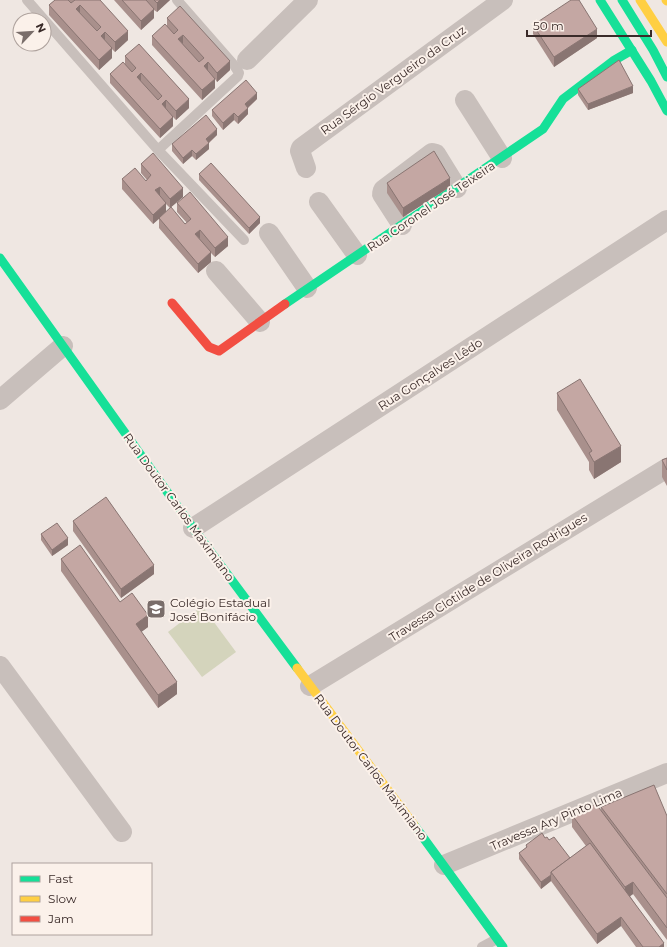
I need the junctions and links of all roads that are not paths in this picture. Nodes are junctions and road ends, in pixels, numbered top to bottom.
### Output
1 (27, 0) edge
2 (177, 0) edge
3 (308, 0) edge
4 (503, 0) edge
5 (600, 0) edge
6 (622, 0) edge
7 (640, 0) edge
8 (667, 42) edge
9 (632, 50) junction
10 (247, 60) dead end
11 (667, 77) edge
12 (465, 100) dead end
13 (667, 111) edge
14 (158, 150) junction
15 (502, 158) junction
16 (306, 168) dead end
17 (457, 188) junction
18 (319, 202) dead end
19 (667, 220) edge
20 (402, 225) junction
21 (269, 232) dead end
22 (244, 240) dead end
23 (358, 255) junction
24 (0, 258) edge
25 (216, 271) dead end
26 (307, 288) junction
27 (172, 303) dead end
28 (260, 322) junction
29 (64, 346) junction
30 (0, 400) edge
31 (667, 468) edge
32 (193, 528) junction
33 (0, 666) edge
34 (310, 686) junction
35 (667, 773) edge
36 (122, 832) dead end
37 (444, 865) junction
38 (500, 943) edge
39 (482, 947) edge

1 - 14 lane
2 - 14 lane
3 - 10 street
4 - 16 street, Rua Sérgio Vergueiro da Cruz
5 - 9 main road
6 - 11 main road
7 - 8 main road
9 - 13 main road
9 - 15 main road, Rua Coronel José Teixeira
12 - 15 street
14 - 22 lane
15 - 17 main road, Rua Coronel José Teixeira
17 - 20 main road, Rua Coronel José Teixeira
17 - 20 street
18 - 23 street
19 - 32 street, Rua Gonçalves Lêdo
20 - 23 main road, Rua Coronel José Teixeira
21 - 26 street
23 - 26 main road, Rua Coronel José Teixeira
24 - 29 main road, Rua Doutor Carlos Maximiano
25 - 28 street
26 - 28 main road, Rua Coronel José Teixeira
27 - 28 main road, Rua Coronel José Teixeira
29 - 30 street
29 - 32 main road, Rua Doutor Carlos Maximiano
31 - 34 street, Travessa Clotilde de Oliveira Rodrigues
32 - 34 main road, Rua Doutor Carlos Maximiano
33 - 36 street
34 - 37 main road, Rua Doutor Carlos Maximiano
35 - 37 street, Travessa Ary Pinto Lima
37 - 38 main road, Rua Doutor Carlos Maximiano
38 - 39 lane

